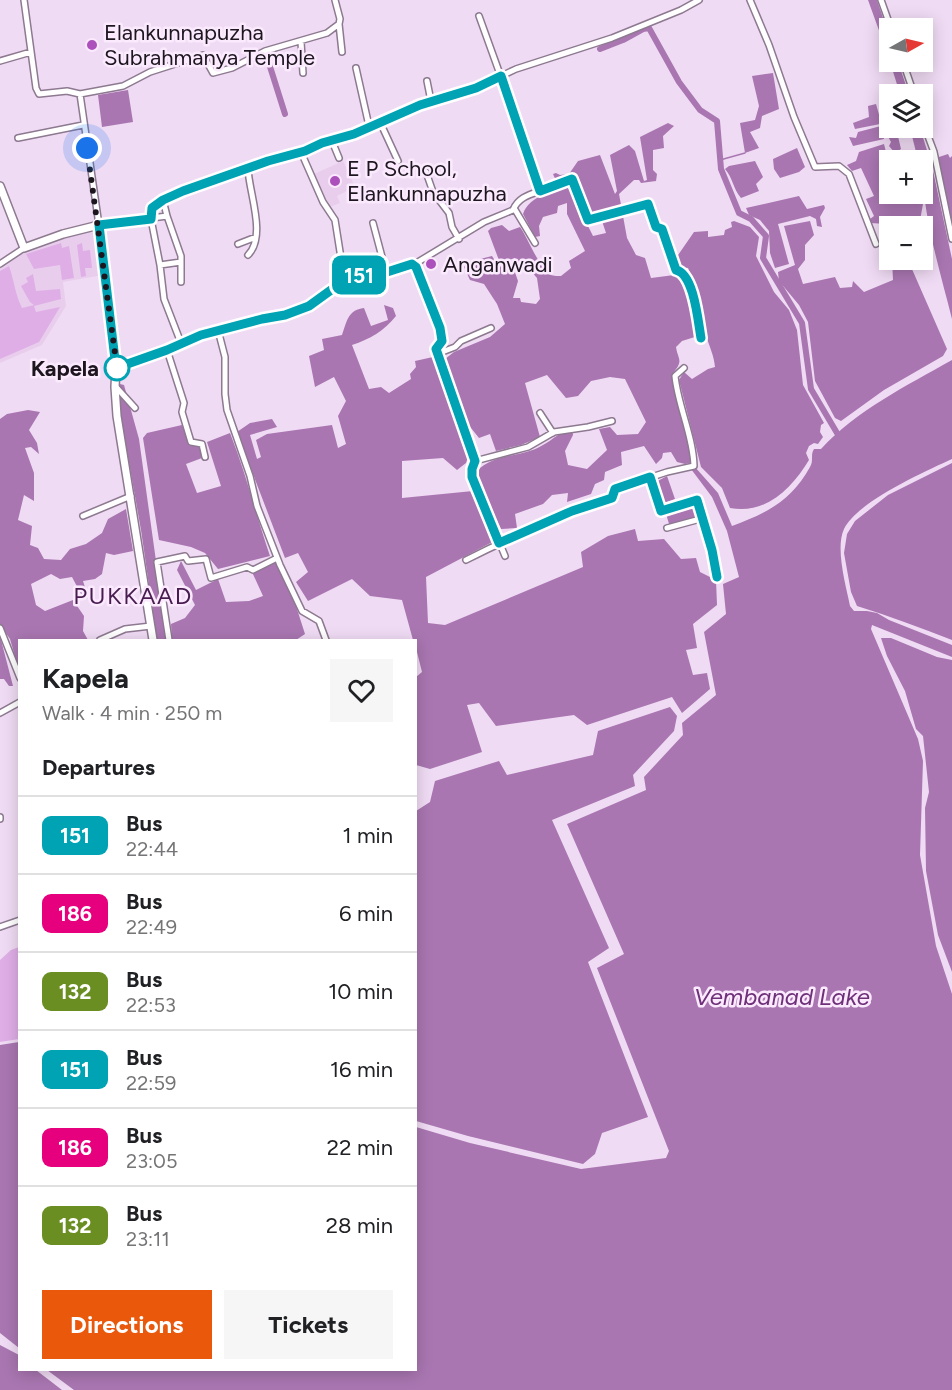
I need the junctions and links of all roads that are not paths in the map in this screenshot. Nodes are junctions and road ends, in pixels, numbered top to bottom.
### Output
1 (24, 0) edge
2 (334, 0) edge
3 (699, 0) edge
4 (750, 0) edge
5 (881, 0) edge
6 (479, 16) dead end
7 (887, 18) edge
8 (339, 24) junction
9 (301, 42) junction
10 (31, 52) junction
11 (342, 52) dead end
12 (0, 61) edge
13 (356, 68) dead end
14 (303, 73) dead end
15 (501, 76) junction
16 (427, 81) dead end
17 (80, 94) junction
18 (431, 101) junction
19 (380, 122) junction
20 (83, 125) junction
21 (369, 126) junction
22 (18, 138) dead end
23 (929, 138) edge
24 (332, 141) junction
25 (300, 152) junction
26 (339, 158) dead end
27 (398, 161) dead end
28 (248, 169) junction
29 (426, 172) dead end
30 (0, 186) edge
31 (540, 191) junction
32 (163, 200) junction
33 (514, 208) junction
34 (167, 216) junction
35 (151, 219) junction
36 (373, 223) dead end
37 (99, 225) junction
38 (256, 237) junction
39 (459, 239) junction
40 (952, 239) edge
41 (535, 243) dead end
42 (238, 244) dead end
43 (876, 244) dead end
44 (24, 248) junction
45 (248, 255) dead end
46 (181, 262) junction
47 (0, 264) edge
48 (160, 265) junction
49 (413, 265) junction
50 (387, 272) junction
51 (349, 277) junction
52 (181, 282) dead end
53 (491, 328) dead end
54 (218, 330) junction
55 (701, 338) dead end
56 (181, 343) junction
57 (167, 350) junction
58 (437, 354) junction
59 (116, 368) junction
60 (684, 368) dead end
61 (115, 387) junction
62 (135, 408) dead end
63 (540, 413) dead end
64 (612, 421) dead end
65 (553, 433) junction
66 (206, 457) dead end
67 (475, 461) junction
68 (650, 477) junction
69 (131, 496) junction
70 (83, 516) dead end
71 (704, 518) junction
72 (667, 528) dead end
73 (499, 543) junction
74 (505, 556) dead end
75 (278, 558) junction
76 (466, 560) dead end
77 (717, 577) dead end
78 (151, 626) junction
79 (0, 628) edge
80 (102, 639) edge
81 (153, 639) edge
82 (170, 639) edge
83 (326, 639) edge
84 (18, 673) edge
85 (18, 703) edge
86 (0, 713) edge
87 (18, 921) edge
88 (0, 927) edge

1 - 10 street
2 - 8 street
3 - 15 street
4 - 43 street
5 - 7 street
6 - 15 street
8 - 9 street
8 - 11 street
9 - 14 street
9 - 17 street
10 - 12 street
10 - 17 street
13 - 21 street
15 - 18 street
15 - 31 street
16 - 18 street
17 - 20 street
18 - 19 street
19 - 21 street
19 - 27 street
20 - 22 street
20 - 37 street
21 - 24 street
23 - 40 street
24 - 25 street
24 - 26 street
25 - 28 street
25 - 51 street
28 - 32 street
28 - 38 street
29 - 39 street
30 - 44 street
31 - 33 street
31 - 55 street
32 - 34 street
32 - 35 street
33 - 39 street
33 - 41 street
34 - 35 street
34 - 46 street
35 - 37 street
35 - 48 street
36 - 50 street
37 - 44 street
37 - 59 street
38 - 42 street
38 - 45 street
39 - 49 street
44 - 47 street
46 - 48 street
46 - 52 street
48 - 56 street
49 - 50 street
49 - 58 street
50 - 51 street
51 - 54 street
53 - 58 street
54 - 56 street
54 - 75 street
56 - 57 street
57 - 59 street
57 - 66 street
58 - 67 street
59 - 61 street
60 - 68 street
61 - 62 street
61 - 69 street
63 - 65 street
64 - 65 street
65 - 67 street
67 - 73 street
68 - 71 street
68 - 73 street
69 - 70 street
69 - 78 street
71 - 72 street
71 - 77 street
73 - 74 street
73 - 76 street
75 - 82 street
75 - 83 street
78 - 80 street
78 - 81 street
79 - 84 street
85 - 86 street
87 - 88 street

